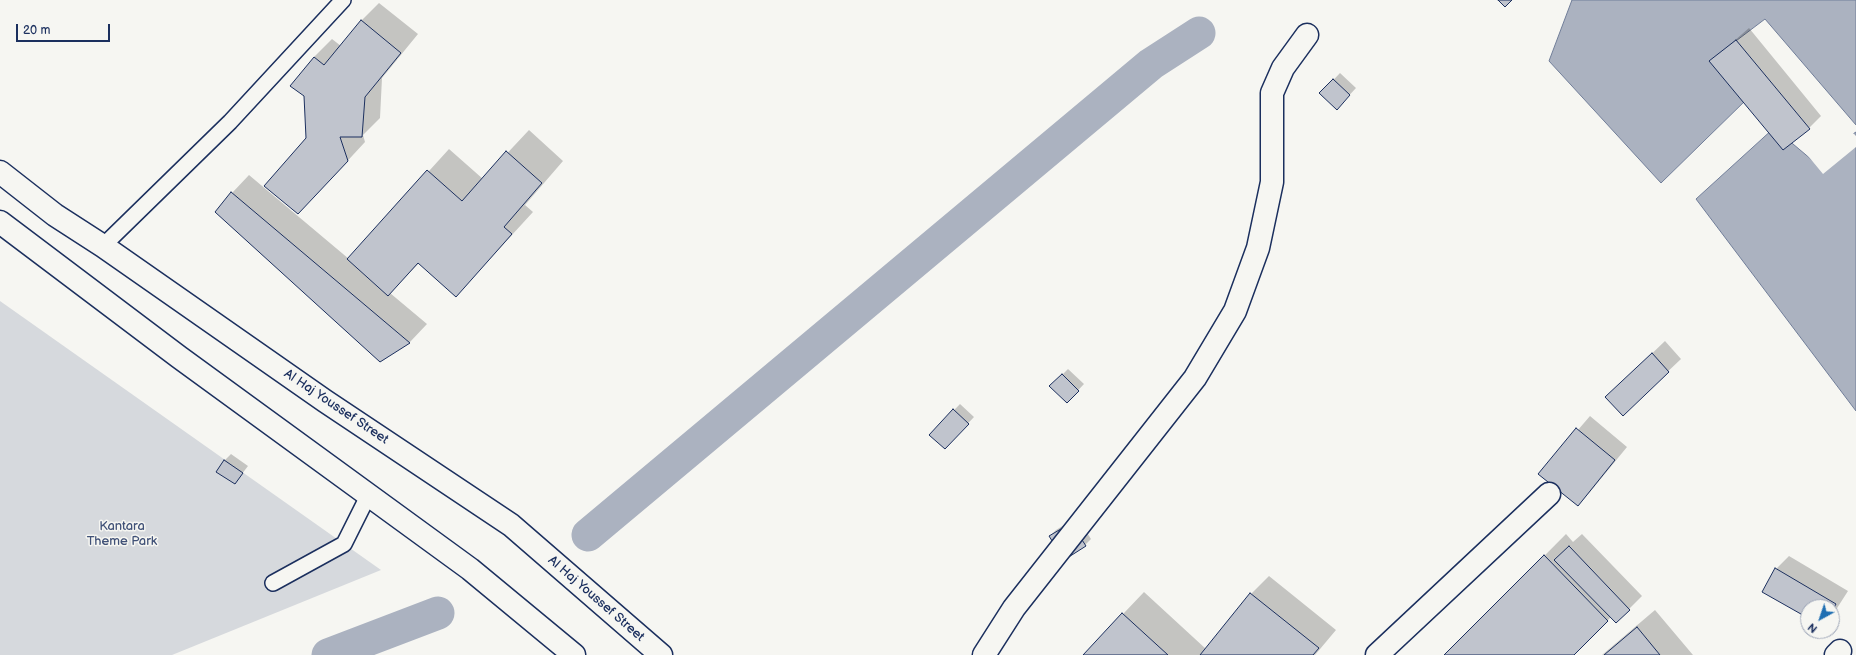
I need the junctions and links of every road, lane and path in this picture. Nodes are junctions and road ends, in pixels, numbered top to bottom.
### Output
1 (343, 0) edge
2 (1307, 35) dead end
3 (0, 172) edge
4 (0, 222) edge
5 (103, 246) junction
6 (369, 494) junction
7 (1549, 494) dead end
8 (273, 583) dead end
9 (574, 655) edge
10 (662, 655) edge
11 (984, 655) edge
12 (1378, 655) edge

1 - 5 lane
2 - 11 main road
3 - 5 main road, Al Haj Youssef Street
4 - 6 main road
5 - 10 main road, Al Haj Youssef Street
6 - 8 lane
6 - 9 main road
7 - 12 main road

